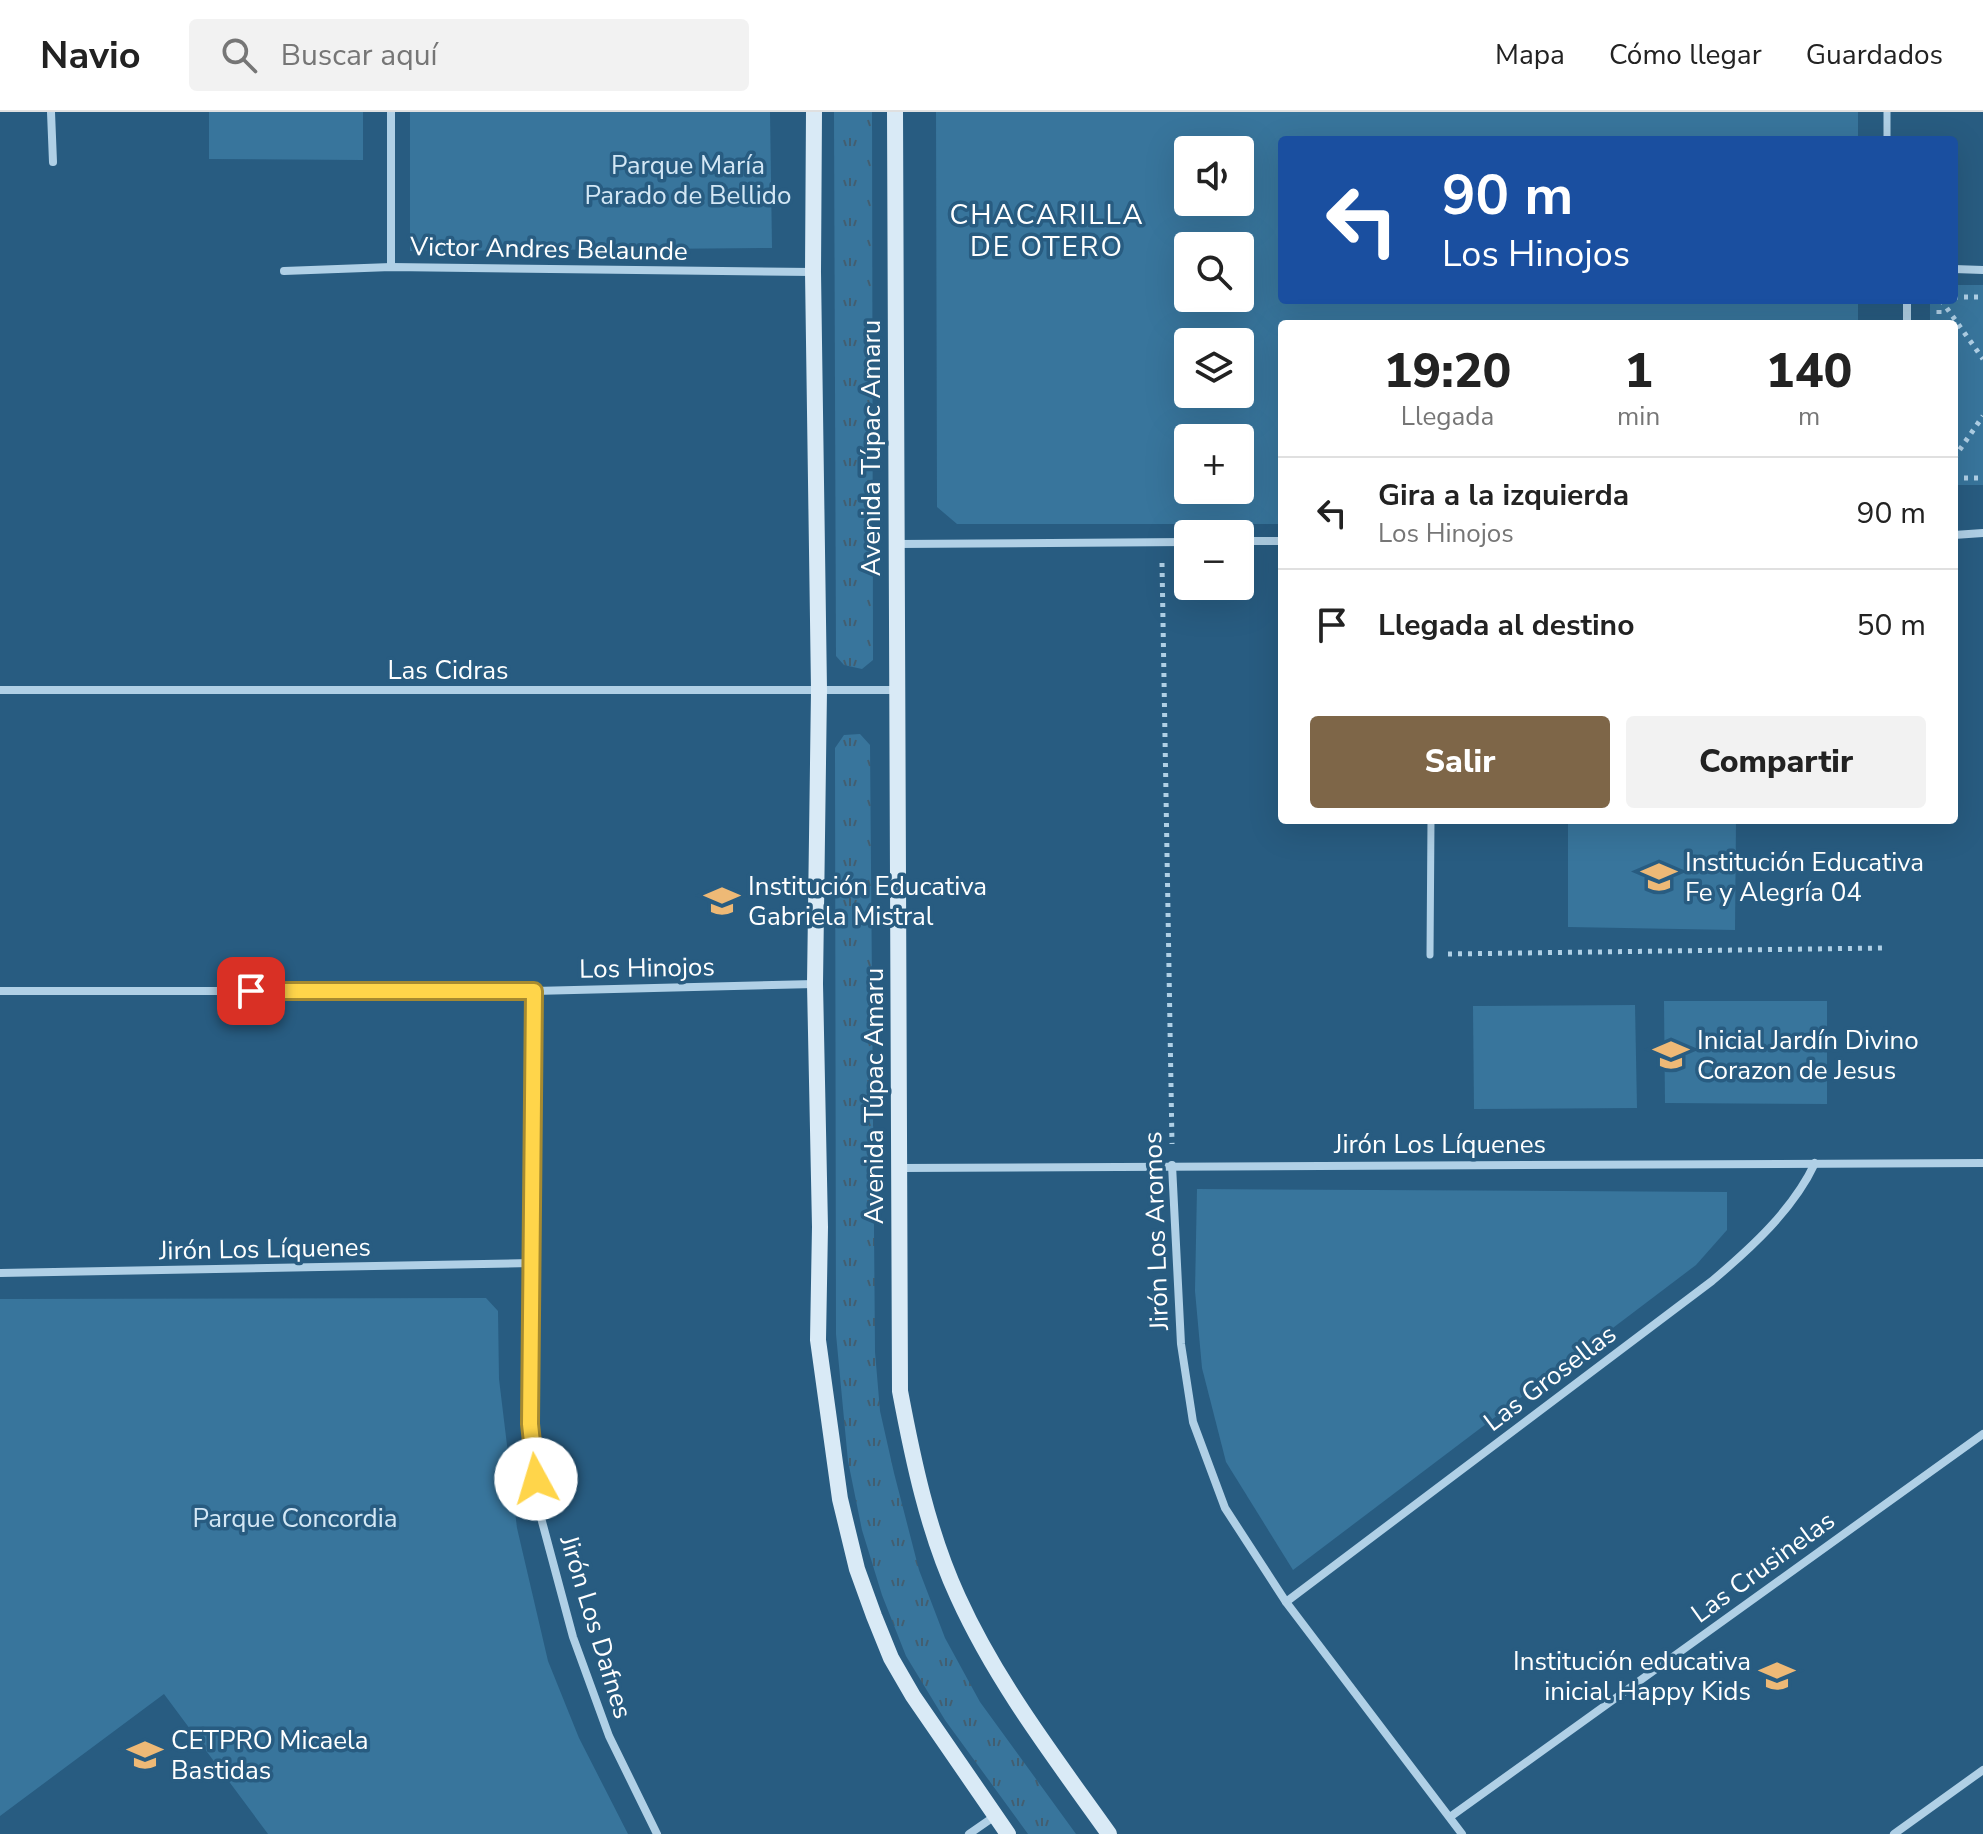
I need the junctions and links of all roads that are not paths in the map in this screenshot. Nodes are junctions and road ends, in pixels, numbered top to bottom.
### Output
1 (51, 112) edge
2 (391, 112) edge
3 (814, 112) edge
4 (895, 112) edge
5 (1887, 112) edge
6 (1887, 136) edge
7 (53, 162) dead end
8 (391, 267) junction
9 (1958, 269) edge
10 (1983, 270) edge
11 (284, 271) dead end
12 (813, 272) junction
13 (1983, 533) edge
14 (1958, 535) edge
15 (1254, 541) edge
16 (1278, 541) edge
17 (1174, 542) edge
18 (895, 544) junction
19 (0, 690) edge
20 (819, 690) junction
21 (896, 690) junction
22 (1431, 824) edge
23 (1430, 955) road end
24 (815, 984) junction
25 (0, 991) edge
26 (534, 991) junction
27 (1815, 1163) junction
28 (1983, 1163) edge
29 (1172, 1165) junction
30 (898, 1168) junction
31 (531, 1263) junction
32 (0, 1273) edge
33 (1983, 1434) edge
34 (1286, 1602) junction
35 (1983, 1770) edge
36 (995, 1816) junction
37 (1450, 1817) junction
38 (657, 1834) edge
39 (969, 1834) edge
40 (1008, 1834) edge
41 (1109, 1834) edge
42 (1462, 1834) edge
43 (1894, 1834) edge

1 - 7 street
2 - 8 street
3 - 12 main road, Avenida Túpac Amaru
4 - 18 main road, Avenida Túpac Amaru
5 - 6 street
8 - 11 street, Victor Andres Belaunde
8 - 12 street, Victor Andres Belaunde
9 - 10 street
12 - 20 main road, Avenida Túpac Amaru
13 - 14 street
15 - 16 street
17 - 18 street
18 - 21 main road, Avenida Túpac Amaru
19 - 20 street, Las Cidras
20 - 21 street, Las Cidras
20 - 24 main road, Avenida Túpac Amaru
21 - 30 main road, Avenida Túpac Amaru
22 - 23 street
24 - 26 street, Los Hinojos
24 - 36 main road, Avenida Túpac Amaru
25 - 26 street, Los Hinojos
26 - 31 street, Jirón Los Dafnes
27 - 28 street, Jirón Los Líquenes
27 - 29 street, Jirón Los Líquenes
27 - 34 street, Las Grosellas
29 - 30 street, Jirón Los Líquenes
29 - 34 street, Jirón Los Aromos
30 - 41 main road, Avenida Túpac Amaru
31 - 32 street, Jirón Los Líquenes
31 - 38 street, Jirón Los Dafnes
33 - 37 street, Las Crusinelas
34 - 37 street, Jirón Los Aromos
35 - 43 street
36 - 39 street
36 - 40 main road, Avenida Túpac Amaru
37 - 42 street, Jirón Los Aromos

